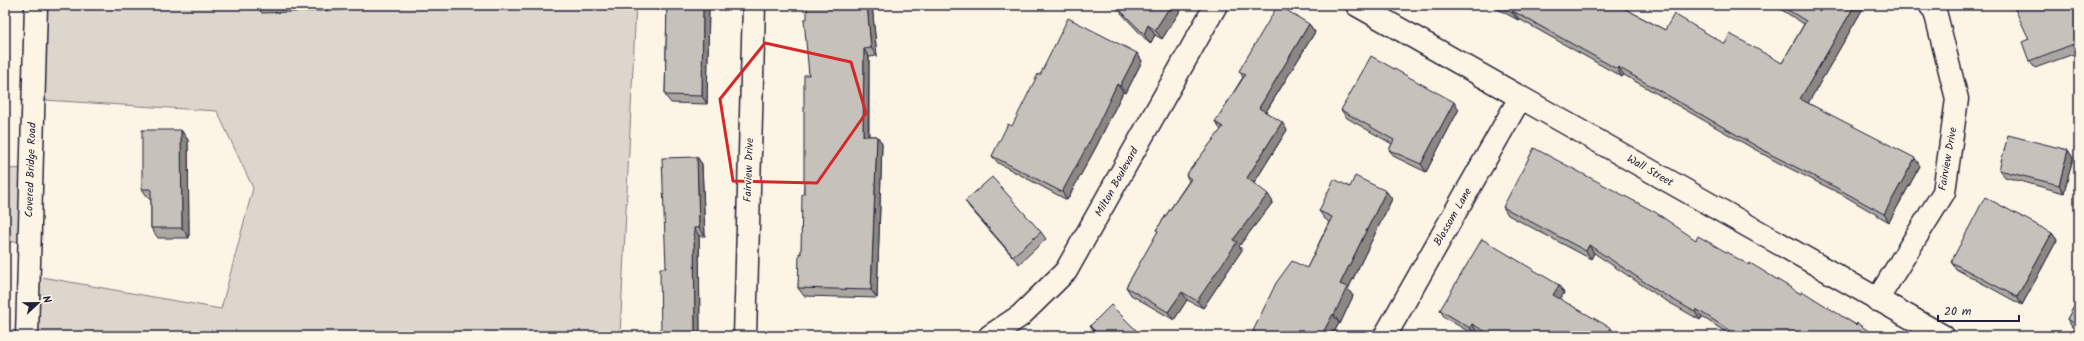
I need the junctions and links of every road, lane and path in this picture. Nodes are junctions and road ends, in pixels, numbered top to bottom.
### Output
1 (36, 5) edge
2 (754, 5) edge
3 (1216, 5) edge
4 (1357, 5) edge
5 (1930, 5) edge
6 (1520, 98) junction
7 (1877, 300) junction
8 (27, 336) edge
9 (745, 336) edge
10 (990, 336) edge
11 (1385, 336) edge
12 (1943, 336) edge

1 - 8 street, Covered Bridge Road
2 - 9 street, Fairview Drive
3 - 10 street, Milton Boulevard
4 - 6 street, Wall Street
5 - 7 street, Fairview Drive
6 - 7 street, Wall Street
6 - 11 street, Blossom Lane
7 - 12 street, Wall Street

